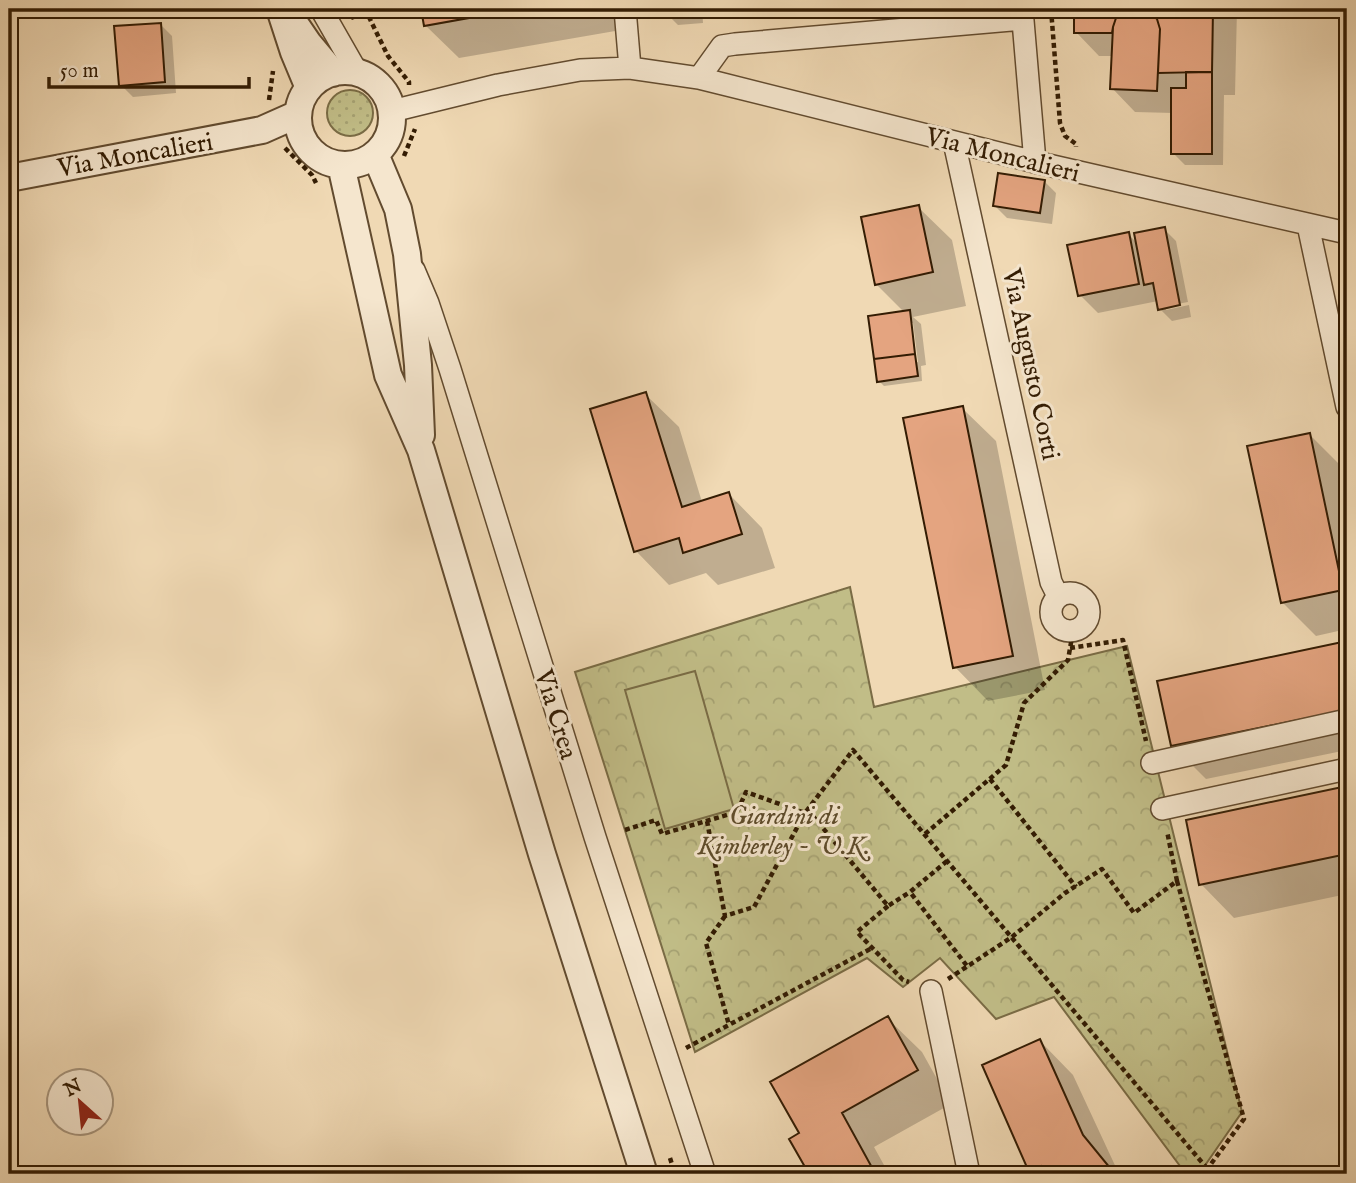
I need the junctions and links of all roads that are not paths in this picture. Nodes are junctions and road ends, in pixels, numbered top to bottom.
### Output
1 (283, 9) edge
2 (625, 9) edge
3 (1022, 14) edge
4 (326, 17) edge
5 (630, 68) junction
6 (344, 73) junction
7 (699, 78) junction
8 (309, 88) junction
9 (392, 111) junction
10 (298, 114) junction
11 (265, 119) junction
12 (304, 142) junction
13 (954, 142) junction
14 (375, 154) junction
15 (1035, 162) junction
16 (341, 165) junction
17 (9, 178) edge
18 (1308, 225) junction
19 (1347, 233) edge
20 (407, 254) junction
21 (1347, 407) edge
22 (421, 450) junction
23 (1058, 596) junction
24 (1347, 720) edge
25 (1152, 762) road end
26 (1347, 769) edge
27 (1162, 809) road end
28 (931, 991) road end
29 (645, 1174) edge
30 (705, 1174) edge
31 (969, 1174) edge

1 - 6 street
1 - 8 street
2 - 5 street
3 - 7 street
3 - 15 street
4 - 6 street
5 - 7 street, Via Moncalieri
5 - 9 street, Via Moncalieri
6 - 8 street
6 - 9 street
7 - 13 street, Via Moncalieri
8 - 10 street
9 - 14 street
10 - 11 street, Via Moncalieri
10 - 12 street
11 - 12 street, Via Moncalieri
11 - 17 street, Via Moncalieri
12 - 16 street
13 - 15 street, Via Moncalieri
13 - 23 street, Via Augusto Corti
14 - 16 street
14 - 20 street, Via Crea
15 - 18 street, Via Moncalieri
16 - 22 street, Via Crea
18 - 19 street, Via Moncalieri
18 - 21 street
20 - 22 street, Via Crea
20 - 30 street, Via Crea
22 - 29 street, Via Crea
23 - 23 street, Via Augusto Corti
24 - 25 street
26 - 27 street
28 - 31 street

